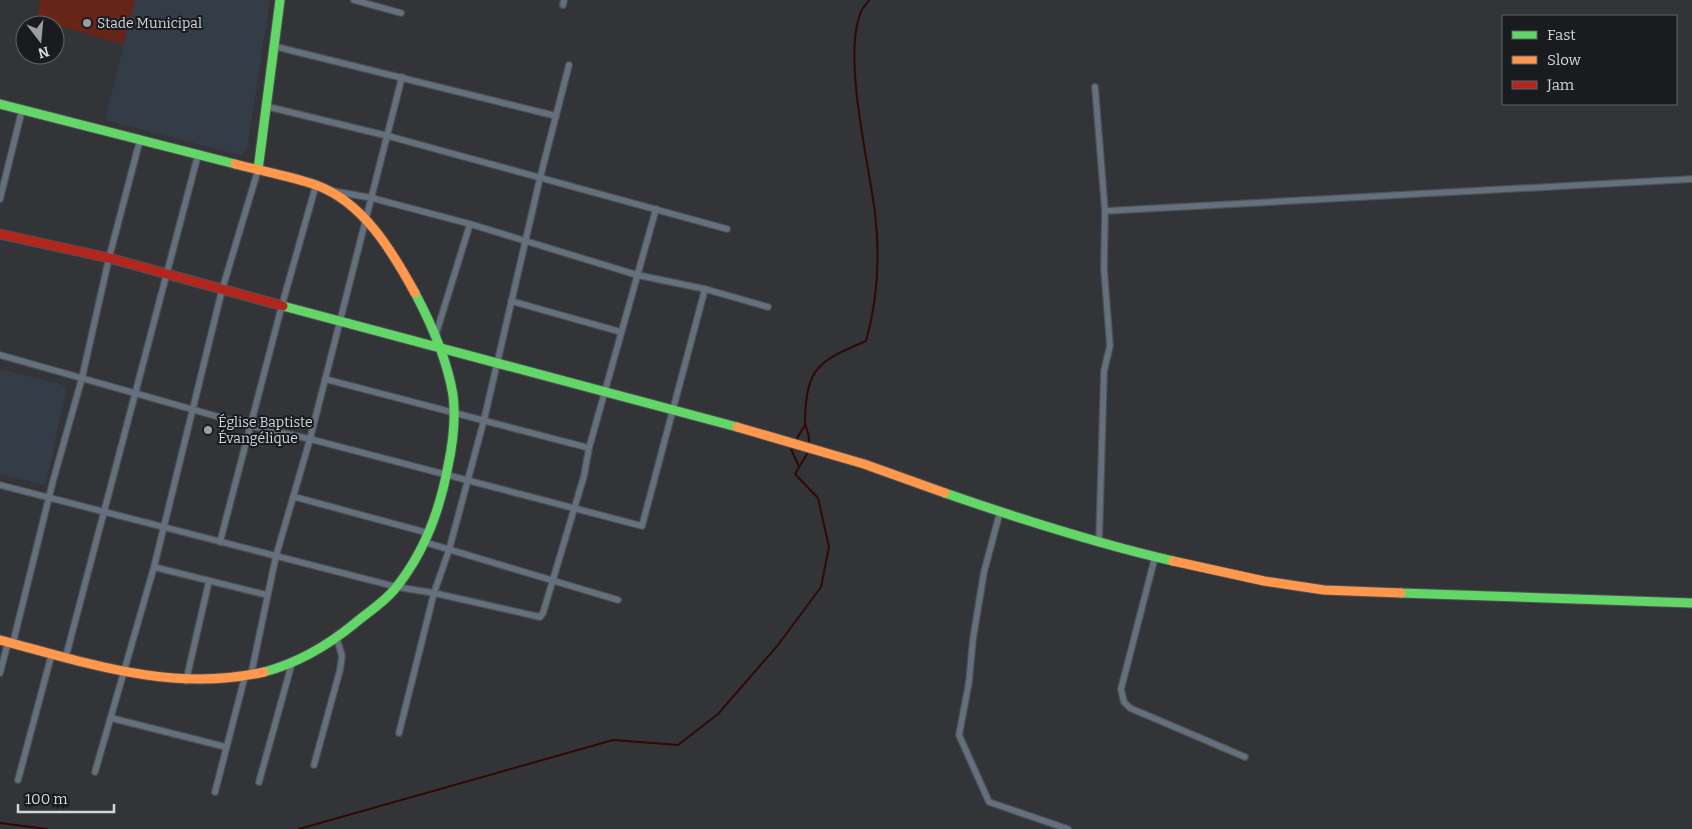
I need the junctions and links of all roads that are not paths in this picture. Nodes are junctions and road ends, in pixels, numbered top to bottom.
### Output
1 (280, 0) edge
2 (354, 0) edge
3 (401, 13) dead end
4 (273, 46) junction
5 (569, 65) dead end
6 (402, 77) junction
7 (1096, 87) dead end
8 (0, 104) edge
9 (265, 106) junction
10 (22, 110) junction
11 (556, 116) junction
12 (388, 136) junction
13 (140, 140) junction
14 (198, 154) junction
15 (258, 170) junction
16 (540, 178) junction
17 (1692, 179) edge
18 (316, 185) junction
19 (331, 191) junction
20 (372, 198) junction
21 (0, 199) edge
22 (656, 209) junction
23 (1105, 211) junction
24 (367, 221) junction
25 (470, 224) junction
26 (727, 229) dead end
27 (0, 234) edge
28 (526, 240) junction
29 (108, 258) junction
30 (166, 273) junction
31 (637, 275) junction
32 (705, 288) junction
33 (222, 290) junction
34 (511, 301) junction
35 (282, 305) junction
36 (768, 307) dead end
37 (340, 320) junction
38 (621, 332) junction
39 (436, 334) junction
40 (440, 346) junction
41 (0, 355) edge
42 (497, 361) junction
43 (82, 378) junction
44 (325, 379) junction
45 (607, 389) junction
46 (134, 395) junction
47 (673, 408) junction
48 (192, 410) junction
49 (454, 412) junction
50 (484, 420) junction
51 (251, 426) junction
52 (310, 439) junction
53 (589, 448) junction
54 (446, 476) junction
55 (469, 480) junction
56 (0, 485) edge
57 (295, 497) junction
58 (48, 499) junction
59 (574, 508) junction
60 (104, 511) junction
61 (1000, 512) junction
62 (164, 526) junction
63 (428, 533) junction
64 (220, 542) junction
65 (424, 542) junction
66 (1098, 543) junction
67 (449, 550) junction
68 (276, 556) junction
69 (1154, 557) junction
70 (154, 567) junction
71 (552, 580) junction
72 (209, 581) junction
73 (397, 587) junction
74 (434, 593) junction
75 (267, 595) junction
76 (618, 600) dead end
77 (1692, 603) edge
78 (337, 638) junction
79 (7, 641) edge
80 (52, 653) junction
81 (66, 656) junction
82 (292, 663) junction
83 (125, 672) junction
84 (0, 673) edge
85 (248, 675) junction
86 (186, 681) junction
87 (111, 718) junction
88 (399, 732) dead end
89 (226, 747) junction
90 (1245, 757) dead end
91 (314, 765) dead end
92 (95, 772) dead end
93 (18, 780) dead end
94 (259, 782) dead end
95 (215, 792) dead end
96 (1068, 829) edge

1 - 4 street
2 - 3 street
4 - 6 street
4 - 9 street
5 - 11 street
6 - 11 street
6 - 12 street
7 - 23 street
8 - 10 street
9 - 12 street
9 - 15 street
10 - 13 street
10 - 21 street
11 - 16 street
12 - 16 street
12 - 20 street
13 - 14 street
13 - 29 street
14 - 15 street
14 - 30 street
15 - 18 street
15 - 33 street
16 - 22 street
16 - 28 street
17 - 23 street
18 - 19 street
18 - 35 street
19 - 20 street
19 - 24 street
20 - 24 street
20 - 25 street
22 - 26 street
22 - 31 street
23 - 66 street
24 - 37 street
24 - 39 street
25 - 28 street
25 - 39 street
27 - 29 street
28 - 31 street
28 - 34 street
29 - 30 street
29 - 43 street
30 - 33 street
30 - 46 street
31 - 32 street
31 - 38 street
32 - 36 street
32 - 47 street
33 - 35 street
33 - 48 street
34 - 38 street
34 - 42 street
35 - 37 street
35 - 51 street
37 - 40 street
37 - 44 street
38 - 45 street
39 - 40 street
40 - 42 street
40 - 49 street
41 - 43 street
42 - 45 street
42 - 50 street
43 - 46 street
43 - 58 street
44 - 49 street
44 - 52 street
45 - 47 street
45 - 53 street
46 - 48 street
46 - 60 street
47 - 59 street
47 - 61 street
48 - 51 street
48 - 62 street
49 - 50 street
49 - 54 street
50 - 53 street
50 - 55 street
51 - 52 street
51 - 64 street
52 - 54 street
52 - 57 street
53 - 59 street
54 - 55 street
54 - 63 street
55 - 59 street
55 - 67 street
56 - 58 street
57 - 63 street
57 - 68 street
58 - 60 street
58 - 79 street
59 - 71 street
60 - 62 street
60 - 81 street
61 - 66 street
61 - 96 street
62 - 64 street
62 - 70 street
63 - 65 street
64 - 68 street
65 - 67 street
65 - 73 street
66 - 69 street
67 - 71 street
67 - 74 street
68 - 73 street
68 - 75 street
69 - 77 street
69 - 90 street
70 - 72 street
70 - 83 street
71 - 74 street
71 - 76 street
72 - 75 street
72 - 86 street
73 - 74 street
73 - 78 street
74 - 88 street
75 - 85 street
78 - 82 street
78 - 91 street
79 - 80 street
79 - 84 street
80 - 81 street
80 - 93 street
81 - 83 street
82 - 85 street
82 - 94 street
83 - 86 street
83 - 87 street
85 - 86 street
85 - 89 street
87 - 89 street
87 - 92 street
89 - 95 street

